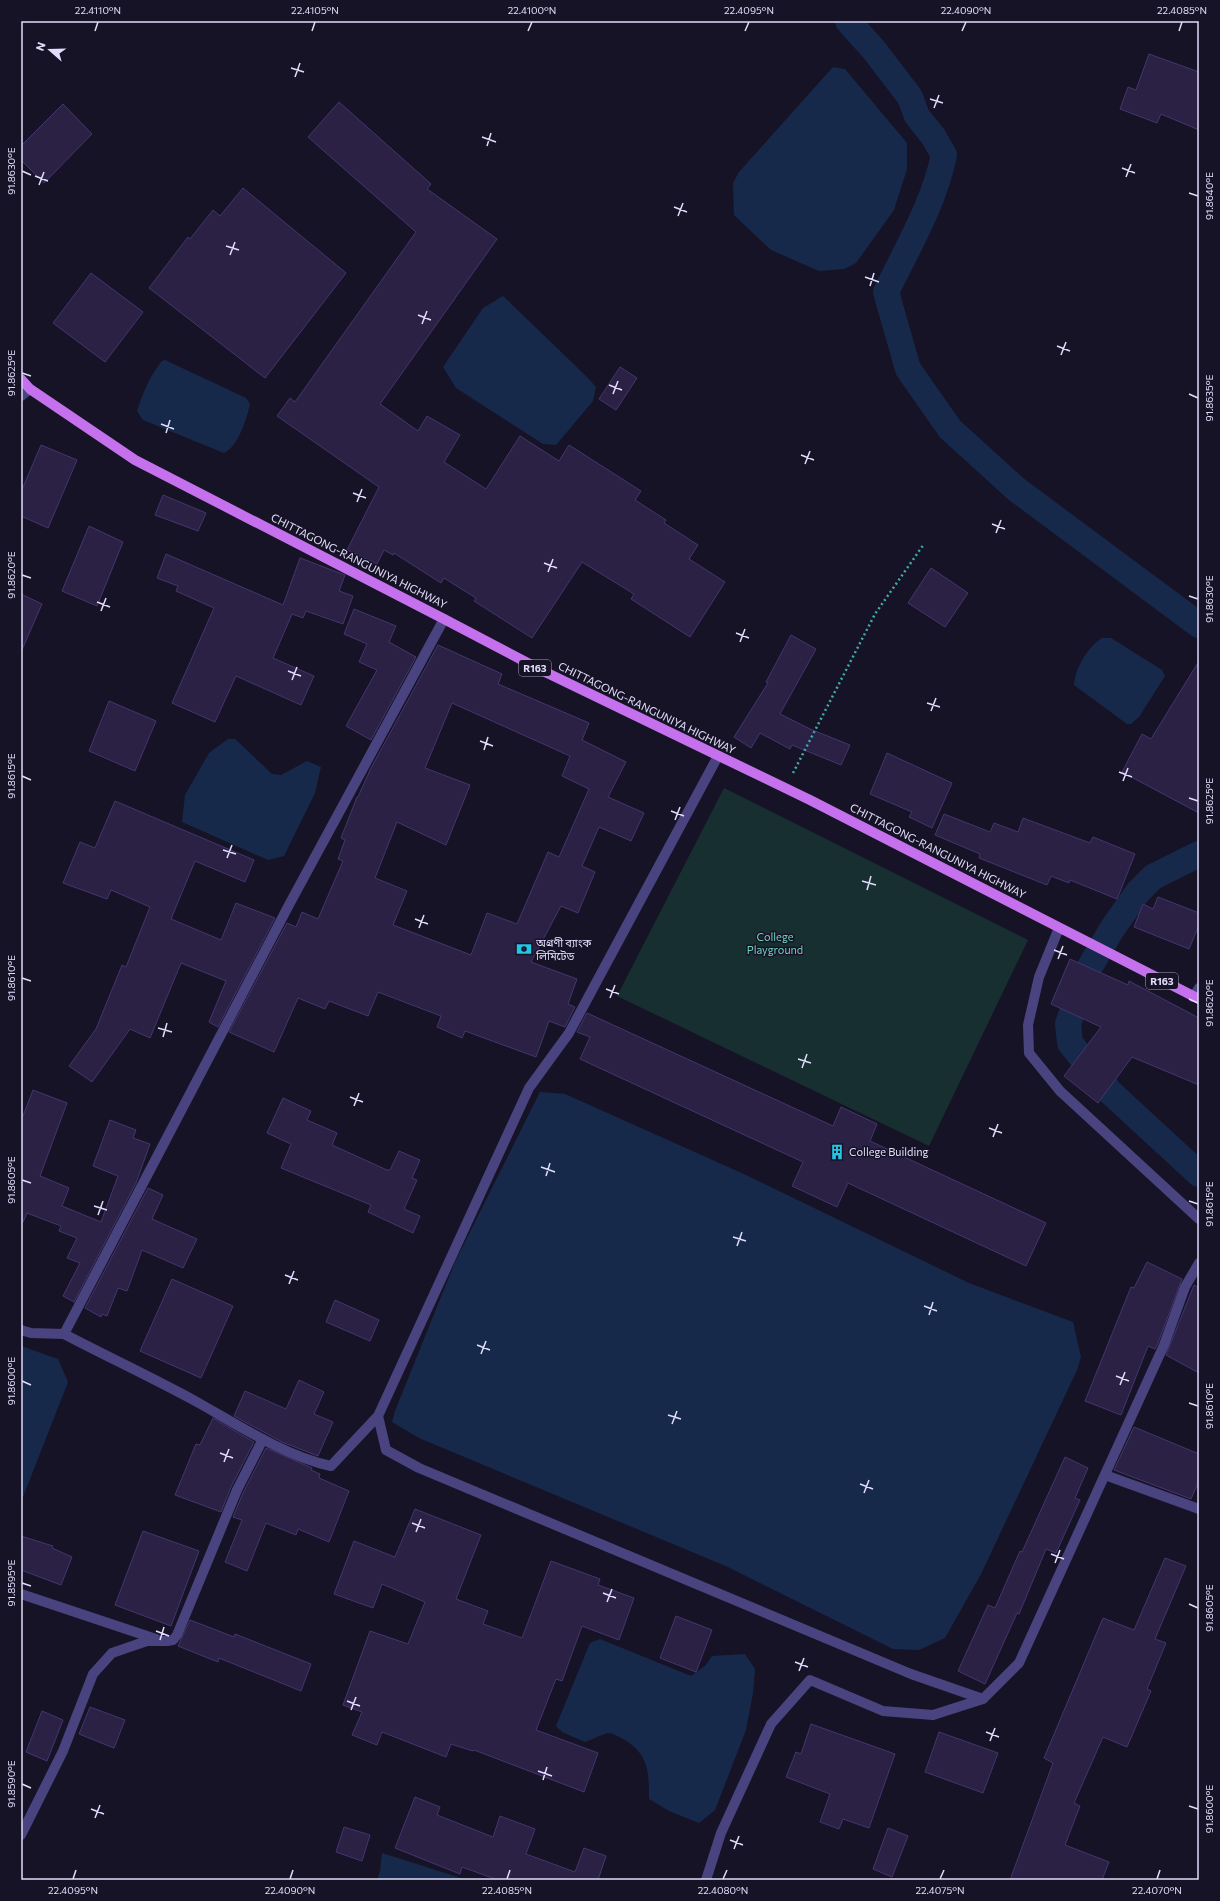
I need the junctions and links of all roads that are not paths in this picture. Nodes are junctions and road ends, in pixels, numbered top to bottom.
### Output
1 (21, 379) edge
2 (30, 389) junction
3 (21, 396) edge
4 (444, 619) junction
5 (718, 756) junction
6 (1062, 929) junction
7 (1197, 995) edge
8 (1199, 1219) edge
9 (1199, 1263) edge
10 (21, 1330) edge
11 (64, 1334) junction
12 (378, 1416) junction
13 (263, 1439) junction
14 (1105, 1475) junction
15 (1199, 1509) edge
16 (21, 1594) edge
17 (160, 1641) junction
18 (983, 1700) junction
19 (21, 1835) edge
20 (706, 1880) edge

1 - 2 main road, CHITTAGONG-RANGUNIYA HIGHWAY / R163
2 - 3 street
2 - 4 main road, CHITTAGONG-RANGUNIYA HIGHWAY / R163
4 - 5 main road, CHITTAGONG-RANGUNIYA HIGHWAY / R163
4 - 11 street
5 - 6 main road, CHITTAGONG-RANGUNIYA HIGHWAY / R163
5 - 12 street
6 - 7 main road, CHITTAGONG-RANGUNIYA HIGHWAY / R163
6 - 8 street
9 - 14 street
10 - 11 street
11 - 13 street
12 - 13 street
12 - 18 street
13 - 17 street
14 - 15 street
14 - 18 street
16 - 17 street
17 - 19 street
18 - 20 street

